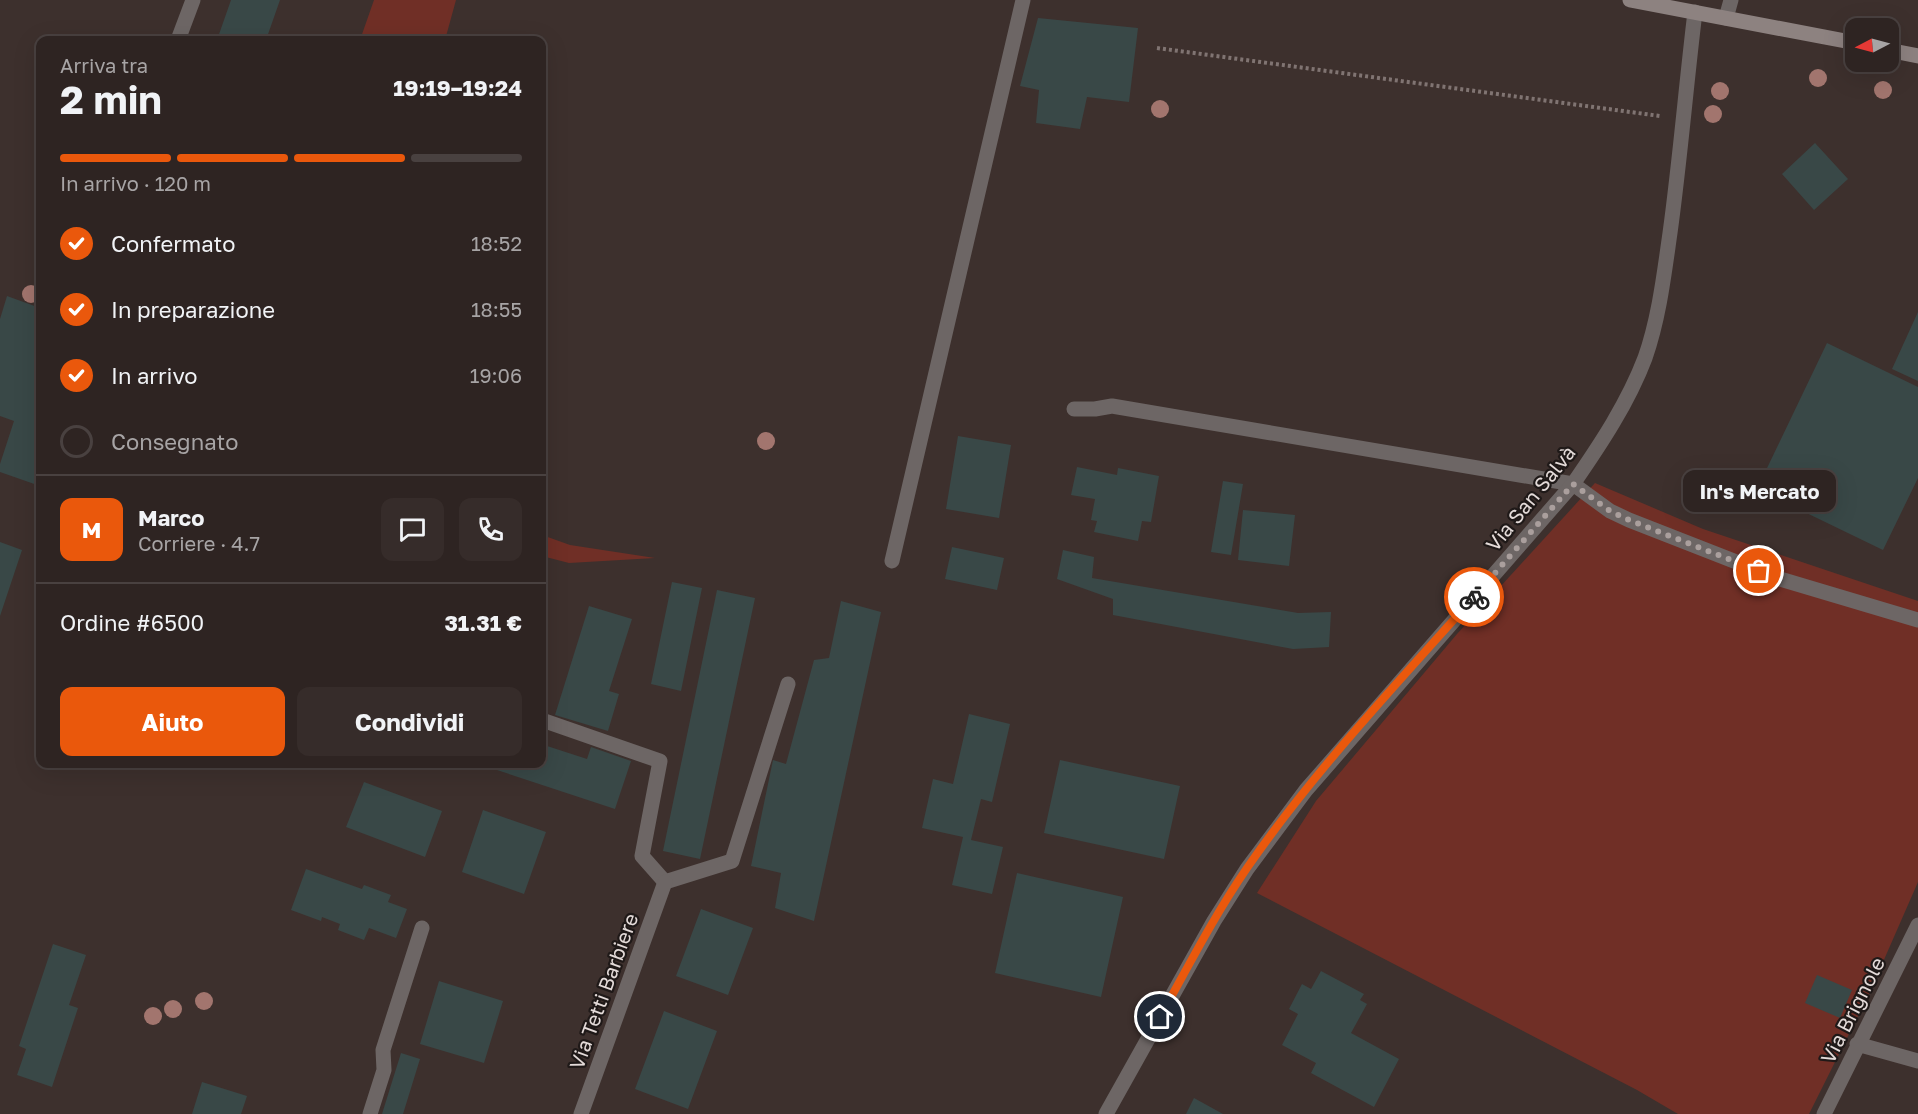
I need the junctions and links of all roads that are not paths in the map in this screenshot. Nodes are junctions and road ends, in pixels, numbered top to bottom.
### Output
1 (193, 0) edge
2 (1023, 0) edge
3 (1630, 0) edge
4 (1731, 0) edge
5 (1695, 12) junction
6 (1726, 18) junction
7 (180, 36) edge
8 (1845, 42) edge
9 (1899, 52) edge
10 (1918, 56) edge
11 (1074, 409) dead end
12 (1573, 484) junction
13 (892, 561) dead end
14 (1918, 620) edge
15 (788, 684) dead end
16 (546, 721) edge
17 (665, 882) junction
18 (1918, 925) edge
19 (422, 928) dead end
20 (1857, 1044) junction
21 (1918, 1061) edge
22 (370, 1114) edge
23 (581, 1114) edge
24 (1106, 1114) edge
25 (1824, 1114) edge

1 - 7 street
2 - 13 street
3 - 5 main road
4 - 6 street
5 - 6 main road
5 - 12 street, Via San Salvà
6 - 8 main road
9 - 10 main road
11 - 12 street
12 - 14 street
12 - 24 street, Via San Salvà
15 - 17 street
16 - 17 street
17 - 23 street, Via Tetti Barbiere
18 - 20 street, Via Brignole
19 - 22 street
20 - 21 street
20 - 25 street, Via Brignole

